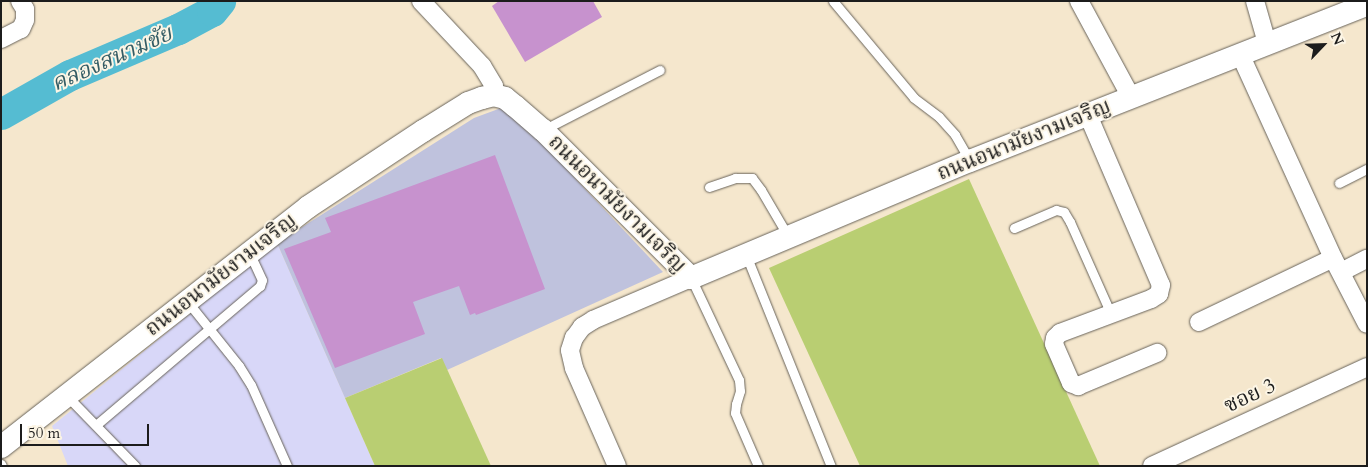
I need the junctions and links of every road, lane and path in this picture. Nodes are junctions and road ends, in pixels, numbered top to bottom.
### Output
1 (20, 1) edge
2 (421, 1) edge
3 (1079, 1) edge
4 (1254, 1) edge
5 (836, 2) edge
6 (1367, 5) edge
7 (1, 39) edge
8 (1267, 43) junction
9 (1240, 54) junction
10 (660, 70) dead end
11 (494, 95) junction
12 (1131, 97) junction
13 (1088, 115) junction
14 (543, 130) junction
15 (970, 161) junction
16 (1367, 169) edge
17 (1339, 183) dead end
18 (710, 187) dead end
19 (1014, 228) dead end
20 (788, 236) junction
21 (249, 252) junction
22 (746, 254) junction
23 (1367, 259) edge
24 (1337, 265) junction
25 (691, 278) junction
26 (187, 301) junction
27 (1111, 314) junction
28 (1199, 322) dead end
29 (1367, 324) edge
30 (209, 330) junction
31 (1157, 354) dead end
32 (1367, 367) edge
33 (67, 396) junction
34 (96, 425) junction
35 (1, 447) edge
36 (135, 466) edge
37 (287, 466) edge
38 (617, 466) edge
39 (758, 466) edge
40 (831, 466) edge
41 (1152, 466) edge

1 - 7 street
2 - 11 street
3 - 12 street
4 - 8 street
5 - 15 lane
6 - 8 street, ถนนอนามัยงามเจริญ
8 - 9 street, ถนนอนามัยงามเจริญ
9 - 12 street, ถนนอนามัยงามเจริญ
9 - 24 street
10 - 14 lane
11 - 14 street, ถนนอนามัยงามเจริญ
11 - 21 street, ถนนอนามัยงามเจริญ
12 - 13 street, ถนนอนามัยงามเจริญ
13 - 15 street, ถนนอนามัยงามเจริญ
13 - 27 street
14 - 25 street, ถนนอนามัยงามเจริญ
15 - 20 street, ถนนอนามัยงามเจริญ
16 - 17 lane
18 - 20 lane
19 - 27 lane
20 - 22 street, ถนนอนามัยงามเจริญ
21 - 26 street, ถนนอนามัยงามเจริญ
21 - 30 lane
22 - 25 street, ถนนอนามัยงามเจริญ
22 - 40 lane
23 - 24 street
24 - 28 street
24 - 29 street
25 - 38 street
25 - 39 lane
26 - 30 lane
26 - 33 street, ถนนอนามัยงามเจริญ
27 - 31 street
30 - 34 lane
30 - 37 lane
32 - 41 street, ซอย 3
33 - 34 lane
33 - 35 street, ถนนอนามัยงามเจริญ
34 - 36 lane

